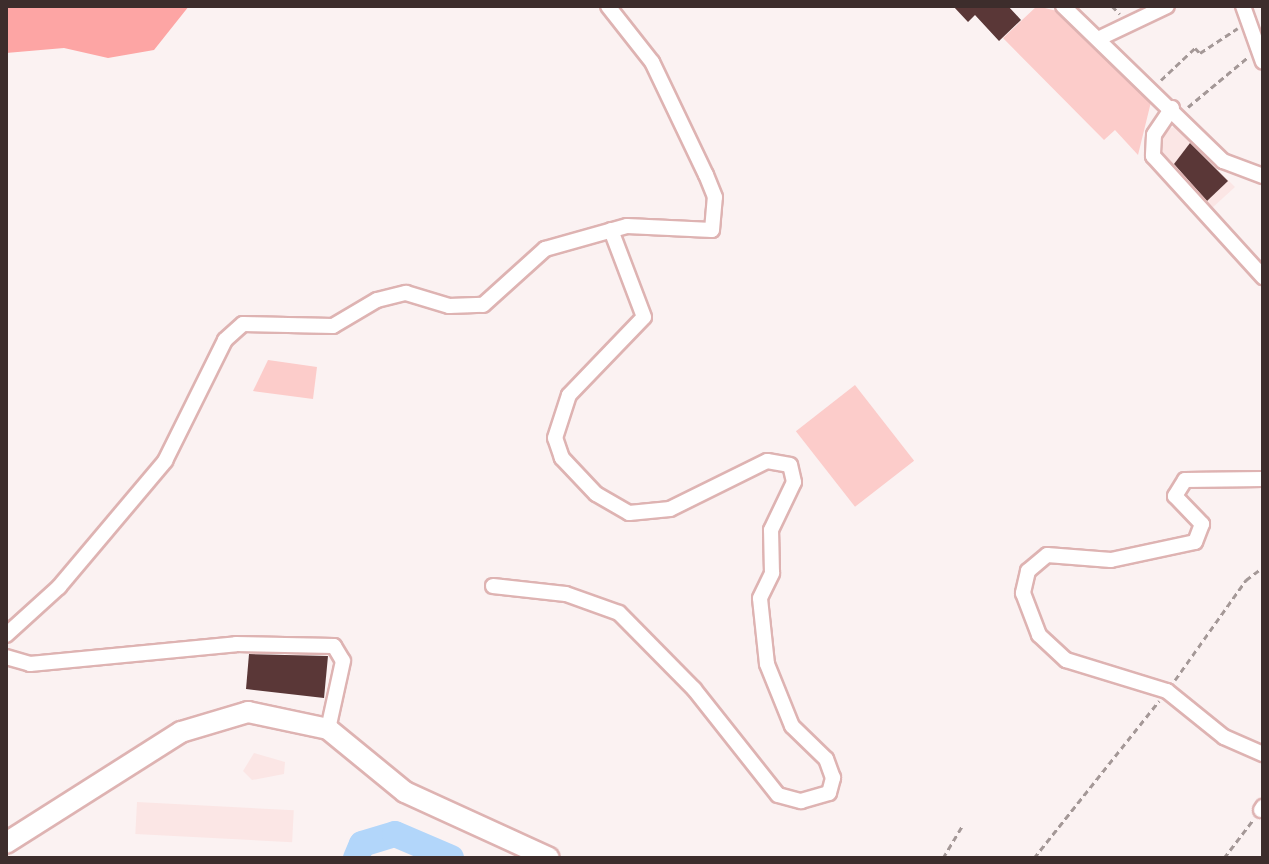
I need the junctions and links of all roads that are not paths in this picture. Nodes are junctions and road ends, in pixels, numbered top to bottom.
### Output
1 (608, 6) edge
2 (1063, 6) edge
3 (1167, 6) edge
4 (1243, 6) edge
5 (1100, 38) junction
6 (1261, 56) edge
7 (1176, 111) junction
8 (1263, 176) edge
9 (611, 230) junction
10 (1263, 277) edge
11 (1263, 479) edge
12 (493, 586) dead end
13 (6, 635) edge
14 (6, 657) edge
15 (328, 729) junction
16 (1263, 754) edge
17 (6, 843) edge
18 (549, 858) edge

1 - 9 street
2 - 5 street
3 - 5 street
4 - 6 street
5 - 7 street
7 - 8 street
7 - 10 street
9 - 12 street
9 - 13 street
11 - 16 street
14 - 15 street
15 - 17 street
15 - 18 street

